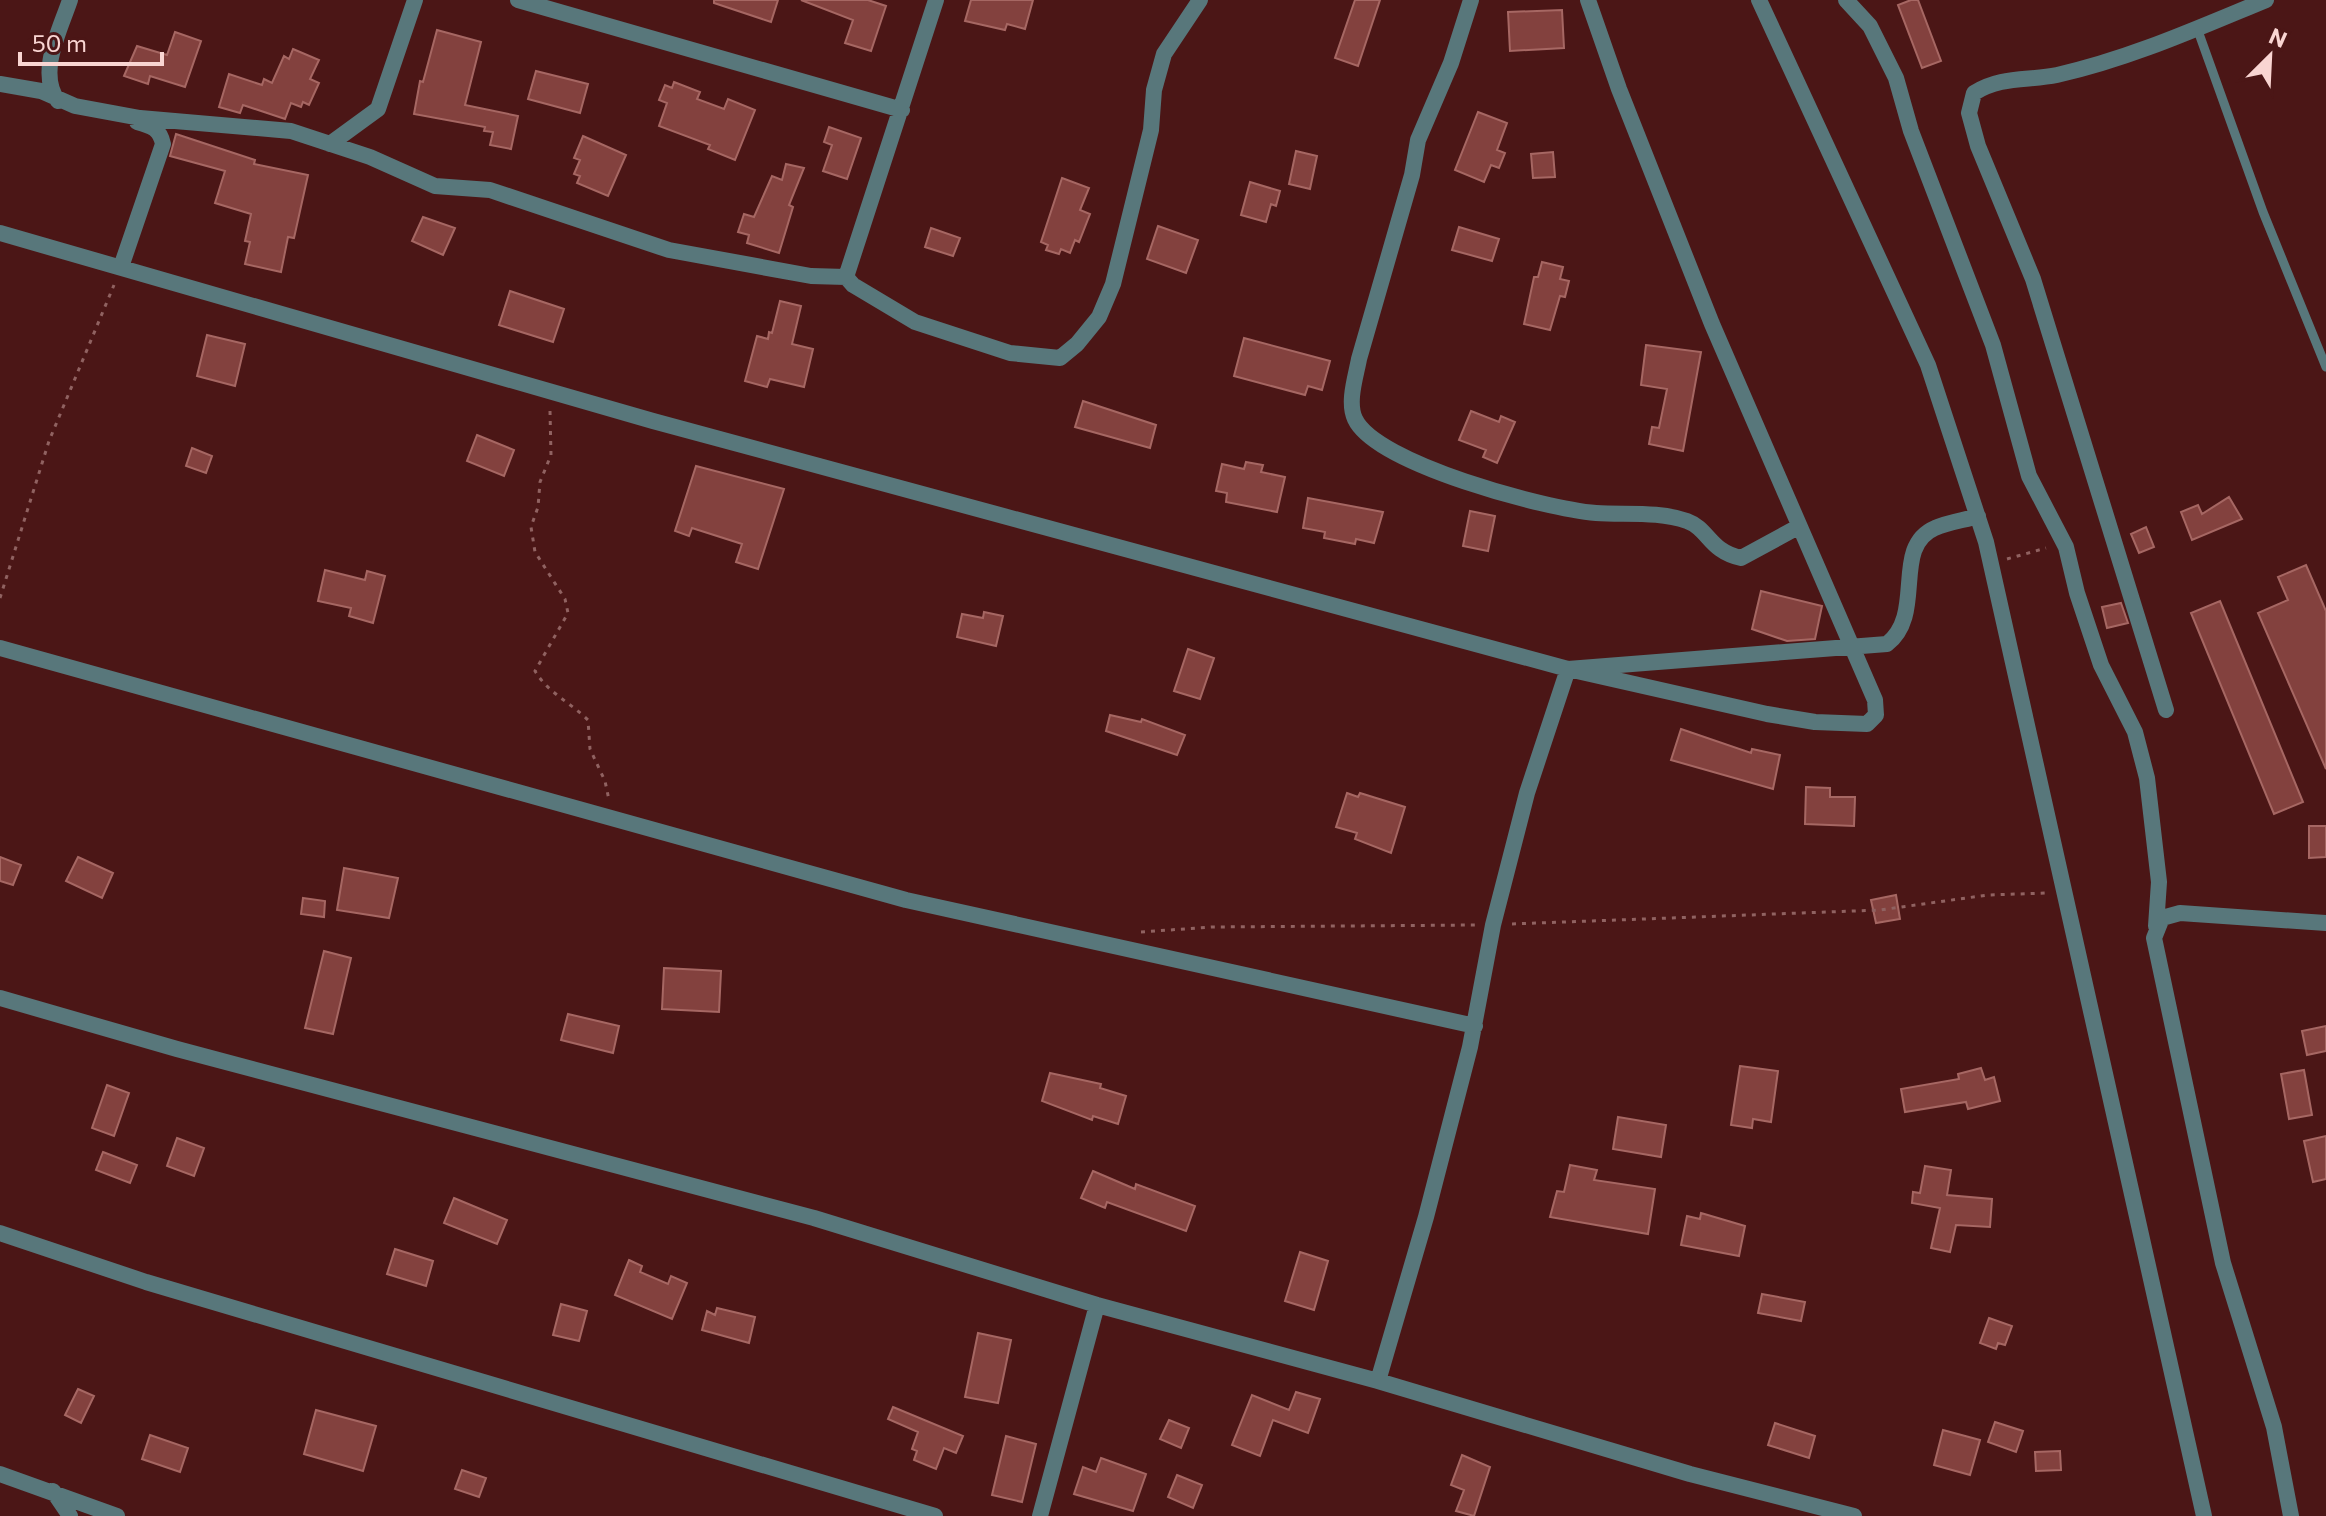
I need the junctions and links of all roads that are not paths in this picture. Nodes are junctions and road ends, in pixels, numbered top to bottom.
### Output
1 (70, 0) edge
2 (415, 0) edge
3 (518, 0) edge
4 (936, 0) edge
5 (1200, 0) edge
6 (1471, 0) edge
7 (1588, 0) edge
8 (1759, 0) edge
9 (1846, 0) edge
10 (2266, 0) edge
11 (2197, 28) junction
12 (0, 84) edge
13 (55, 97) junction
14 (902, 110) junction
15 (330, 144) junction
16 (0, 233) edge
17 (121, 267) junction
18 (846, 277) junction
19 (2326, 367) edge
20 (1978, 516) junction
21 (1798, 527) junction
22 (1854, 646) junction
23 (0, 648) edge
24 (1568, 669) junction
25 (2166, 710) dead end
26 (2324, 924) edge
27 (2156, 926) junction
28 (0, 998) edge
29 (1475, 1026) junction
30 (0, 1233) edge
31 (1097, 1305) junction
32 (1378, 1381) junction
33 (0, 1474) edge
34 (53, 1491) junction
35 (70, 1516) edge
36 (117, 1516) edge
37 (935, 1516) edge
38 (1040, 1516) edge
39 (1854, 1516) edge
40 (2204, 1516) edge
41 (2291, 1516) edge

1 - 13 street
2 - 15 street
3 - 14 street
4 - 14 street
5 - 18 street
6 - 21 street
7 - 21 street
8 - 20 street
9 - 27 street
10 - 11 street
11 - 19 lane
11 - 25 street
12 - 13 street
13 - 15 street
13 - 17 street
14 - 18 street
15 - 18 street
16 - 17 street
17 - 24 street
20 - 22 street
20 - 40 street
21 - 22 street
22 - 24 street
22 - 24 street
23 - 29 street
24 - 29 street
26 - 27 street
27 - 41 street
28 - 31 street
29 - 32 street
30 - 37 street
31 - 32 street
31 - 38 street
32 - 39 street
33 - 34 street
34 - 35 street
34 - 36 street

